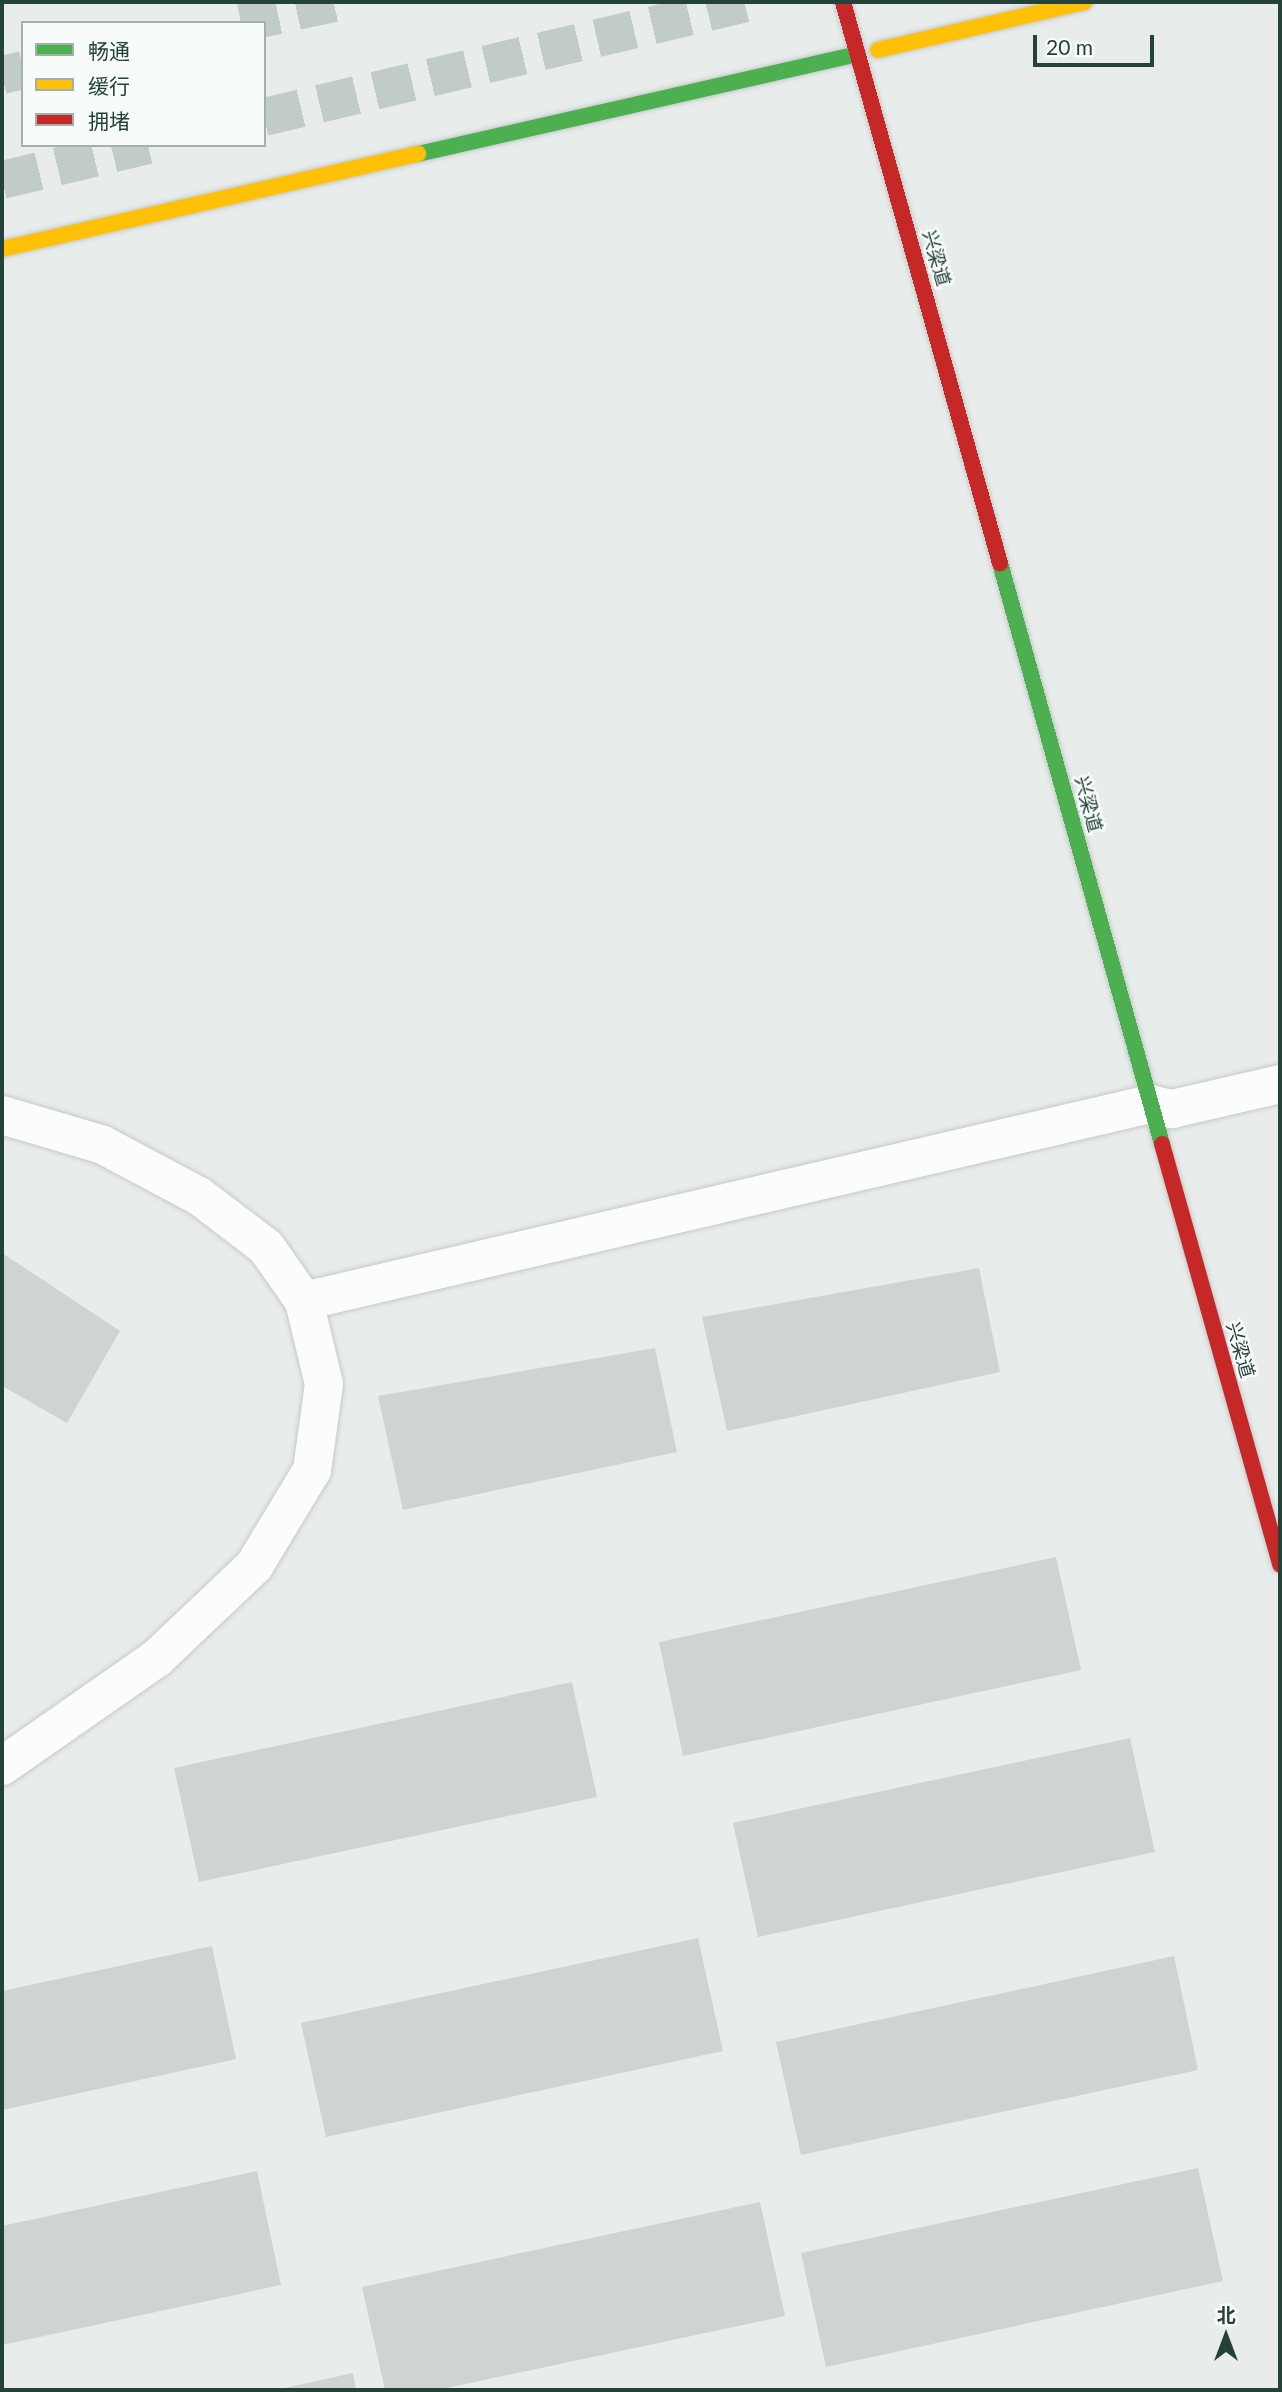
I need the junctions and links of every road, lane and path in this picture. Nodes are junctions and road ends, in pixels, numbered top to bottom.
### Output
1 (843, 2) edge
2 (1084, 2) edge
3 (878, 50) dead end
4 (858, 54) junction
5 (2, 249) edge
6 (1280, 1063) edge
7 (1280, 1084) edge
8 (1166, 1106) junction
9 (2, 1115) edge
10 (304, 1301) junction
11 (1280, 1565) edge
12 (2, 1766) edge

1 - 4 street, 兴梁道
2 - 3 street
4 - 5 street
4 - 8 street, 兴梁道
6 - 8 street
7 - 8 street
8 - 10 street
8 - 11 street, 兴梁道
9 - 10 street
10 - 12 street

